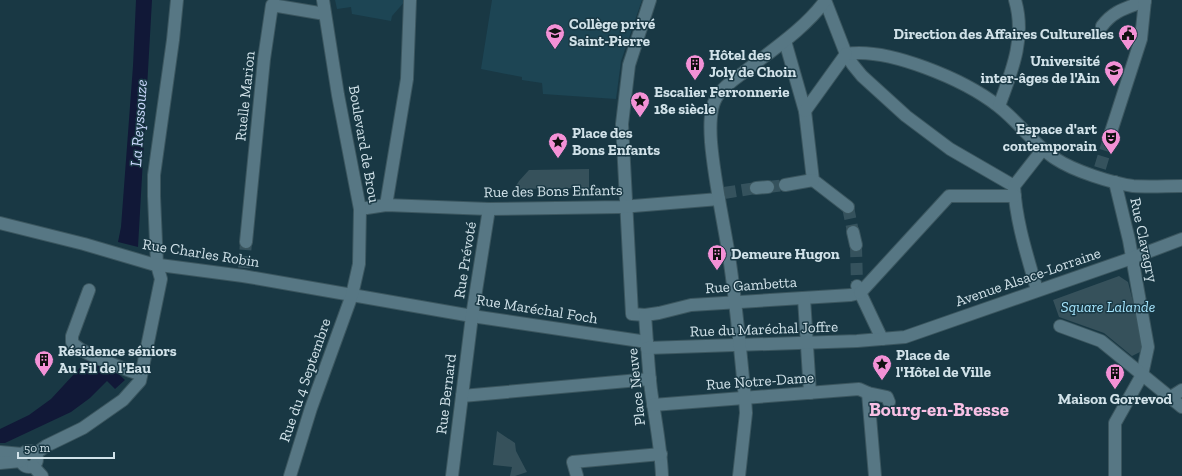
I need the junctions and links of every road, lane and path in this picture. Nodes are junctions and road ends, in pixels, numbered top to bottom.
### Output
1 (177, 0) edge
2 (323, 0) edge
3 (410, 0) edge
4 (650, 0) edge
5 (826, 0) edge
6 (1015, 0) edge
7 (1145, 0) edge
8 (325, 14) junction
9 (1102, 26) dead end
10 (785, 41) junction
11 (846, 54) junction
12 (998, 106) junction
13 (805, 111) junction
14 (1110, 138) tunnel mouth
15 (1043, 149) junction
16 (813, 180) junction
17 (1115, 182) junction
18 (784, 185) tunnel mouth
19 (1182, 186) edge
20 (1014, 191) junction
21 (720, 195) junction
22 (386, 205) junction
23 (626, 206) junction
24 (848, 207) tunnel mouth
25 (360, 209) junction
26 (489, 209) junction
27 (0, 223) edge
28 (853, 232) tunnel mouth
29 (1182, 239) edge
30 (246, 242) tunnel mouth
31 (856, 245) tunnel mouth
32 (1132, 258) junction
33 (157, 265) junction
34 (858, 289) junction
35 (89, 290) dead end
36 (1037, 290) junction
37 (352, 295) junction
38 (804, 298) junction
39 (735, 302) junction
40 (472, 316) junction
41 (644, 316) junction
42 (1060, 326) dead end
43 (882, 339) junction
44 (806, 343) junction
45 (647, 345) junction
46 (739, 346) junction
47 (141, 375) junction
48 (1142, 375) junction
49 (650, 379) junction
50 (1182, 390) edge
51 (810, 393) junction
52 (868, 393) junction
53 (462, 396) junction
54 (1171, 397) junction
55 (745, 398) junction
56 (889, 402) dead end
57 (653, 405) junction
58 (1182, 407) edge
59 (0, 452) edge
60 (661, 454) junction
61 (0, 462) edge
62 (28, 463) edge
63 (42, 476) edge
64 (290, 476) edge
65 (452, 476) edge
66 (577, 476) edge
67 (662, 476) edge
68 (739, 476) edge
69 (875, 476) edge
70 (1115, 476) edge

1 - 33 street
2 - 8 street, Boulevard de Brou
3 - 22 street
4 - 23 street
5 - 10 street
5 - 11 street
6 - 12 street
7 - 9 street
7 - 14 street
8 - 25 street, Boulevard de Brou
8 - 30 street, Ruelle Marion
10 - 13 street
10 - 21 street
11 - 12 street
11 - 13 street
11 - 20 street
12 - 15 street
13 - 16 street
15 - 17 street
15 - 20 street
16 - 18 street
16 - 24 street
17 - 19 street
17 - 32 street, Rue Clavagry
20 - 34 street
20 - 36 street
21 - 23 street, Rue des Bons Enfants
21 - 39 street
22 - 25 street, Rue des Bons Enfants
22 - 26 street, Rue des Bons Enfants
23 - 26 street, Rue des Bons Enfants
23 - 41 street
25 - 37 street, Boulevard de Brou
26 - 40 street, Rue Prévoté
27 - 33 street, Rue Charles Robin
28 - 31 street
29 - 32 street, Avenue Alsace-Lorraine
32 - 36 street, Avenue Alsace-Lorraine
32 - 48 street, Rue Clavagry
33 - 37 street, Rue Charles Robin
33 - 47 street
34 - 38 street, Rue Gambetta
34 - 43 street
35 - 47 street
36 - 43 street, Avenue Alsace-Lorraine
37 - 40 street, Rue Maréchal Foch
37 - 64 street, Rue du 4 Septembre
38 - 39 street, Rue Gambetta
38 - 44 street
39 - 41 street, Rue Gambetta
39 - 46 street
40 - 45 street, Rue Maréchal Foch
40 - 53 street, Rue Bernard
41 - 45 street, Place Neuve
42 - 48 street
43 - 44 street, Rue du Maréchal Joffre
44 - 46 street, Rue du Maréchal Joffre
44 - 51 street
45 - 46 street, Rue du Maréchal Joffre
45 - 49 street, Place Neuve
46 - 55 street
47 - 62 street
48 - 54 street
48 - 70 street, Rue Clavagry
49 - 53 street
49 - 57 street, Place Neuve
50 - 54 street
51 - 52 street, Rue Notre-Dame
51 - 55 street, Rue Notre-Dame
52 - 56 street, Rue Notre-Dame
52 - 69 street
53 - 65 street, Rue Bernard
54 - 58 street
55 - 57 street, Rue Notre-Dame
55 - 68 street
57 - 60 street, Place Neuve
59 - 62 street
60 - 66 street
60 - 67 street, Place Neuve
61 - 62 street
62 - 63 street

